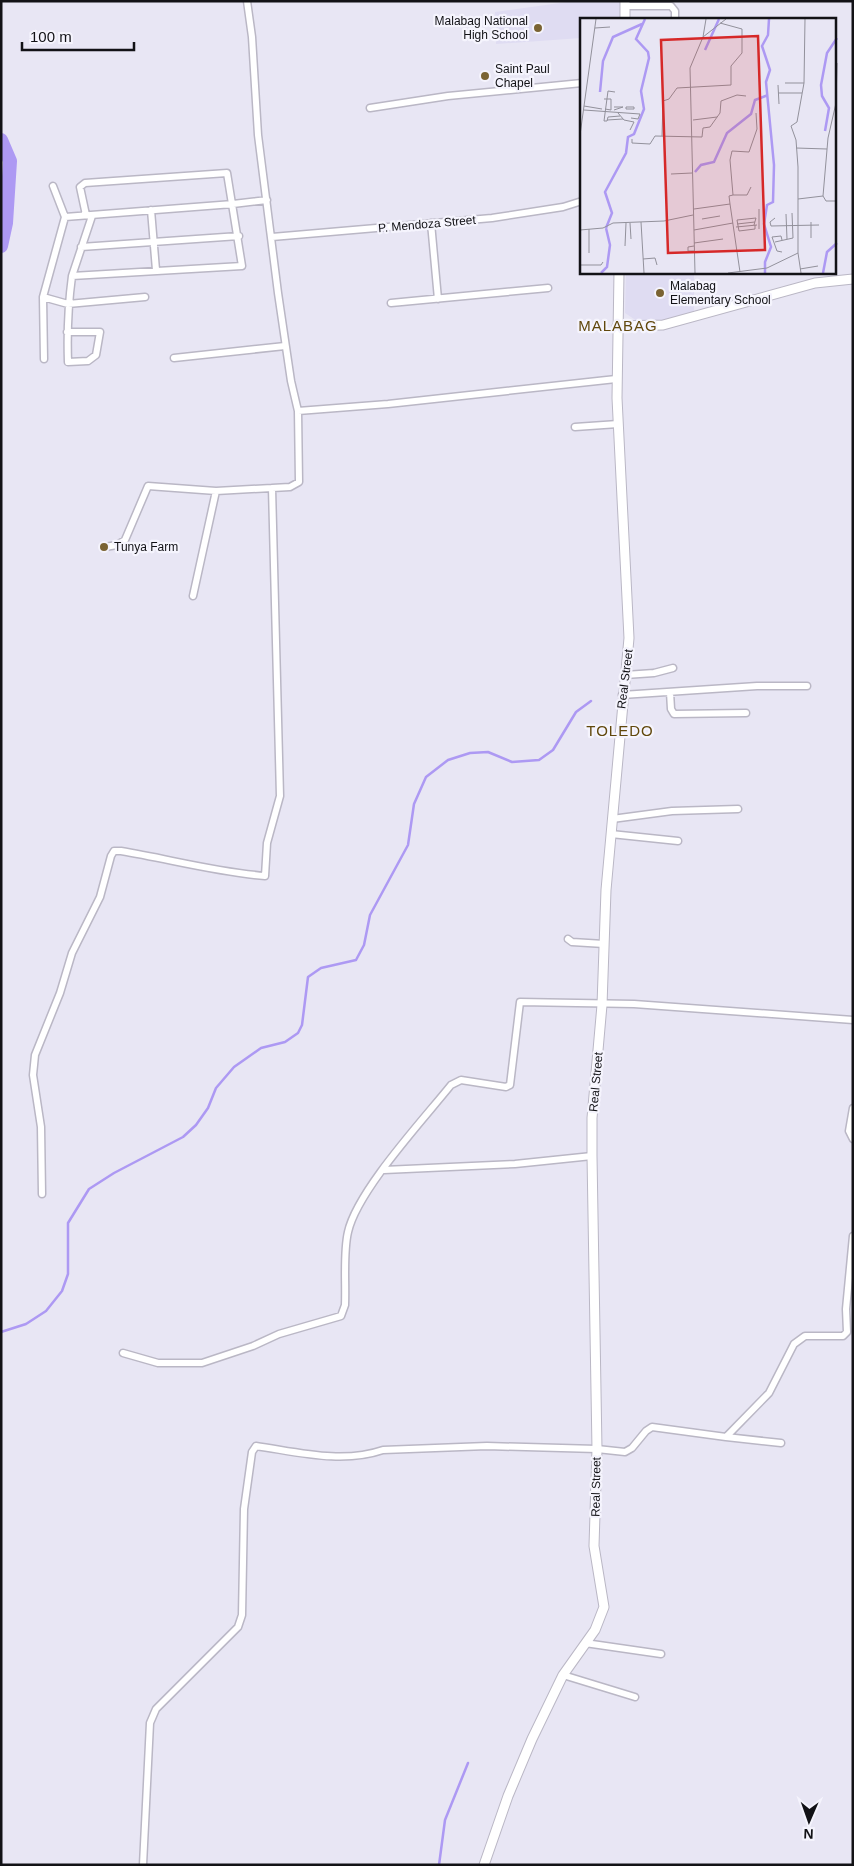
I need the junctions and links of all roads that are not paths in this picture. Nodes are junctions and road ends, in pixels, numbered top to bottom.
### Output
1 (247, 1) edge
2 (625, 4) edge
3 (625, 18) edge
4 (675, 18) edge
5 (580, 82) edge
6 (370, 108) dead end
7 (53, 186) dead end
8 (267, 200) junction
9 (580, 203) edge
10 (233, 204) junction
11 (152, 210) junction
12 (89, 216) junction
13 (65, 217) junction
14 (431, 223) junction
15 (239, 236) junction
16 (272, 237) junction
17 (154, 241) junction
18 (81, 247) junction
19 (156, 270) junction
20 (619, 274) edge
21 (72, 276) junction
22 (853, 279) edge
23 (548, 288) dead end
24 (43, 296) junction
25 (145, 298) dead end
26 (438, 299) junction
27 (391, 303) dead end
28 (68, 304) junction
29 (617, 326) junction
30 (67, 332) junction
31 (285, 346) junction
32 (44, 358) dead end
33 (174, 358) dead end
34 (616, 379) junction
35 (298, 411) junction
36 (618, 424) junction
37 (575, 427) dead end
38 (272, 488) junction
39 (216, 491) junction
40 (106, 547) dead end
41 (193, 596) dead end
42 (673, 668) dead end
43 (626, 676) junction
44 (807, 686) dead end
45 (670, 692) junction
46 (622, 695) junction
47 (746, 713) dead end
48 (738, 809) dead end
49 (612, 819) junction
50 (611, 834) junction
51 (678, 841) dead end
52 (568, 938) dead end
53 (604, 944) junction
54 (602, 1004) junction
55 (853, 1020) edge
56 (853, 1108) edge
57 (853, 1139) edge
58 (592, 1156) junction
59 (384, 1170) junction
60 (42, 1194) dead end
61 (853, 1236) edge
62 (124, 1353) dead end
63 (726, 1437) junction
64 (781, 1443) dead end
65 (596, 1449) junction
66 (585, 1644) junction
67 (661, 1654) dead end
68 (562, 1676) junction
69 (635, 1697) dead end
70 (143, 1865) edge
71 (484, 1865) edge

1 - 8 street
2 - 3 street
2 - 4 street
5 - 6 street
7 - 13 street
8 - 10 street
8 - 16 street
9 - 14 street, P. Mendoza Street
10 - 11 street
10 - 12 street
10 - 15 street
11 - 12 street
11 - 17 street
12 - 13 street
12 - 18 street
13 - 24 street
14 - 16 street, P. Mendoza Street
14 - 26 street
15 - 17 street
15 - 19 street
16 - 31 street
17 - 18 street
17 - 19 street
18 - 21 street
19 - 21 street
20 - 29 street, Real Street
21 - 28 street
22 - 29 street
23 - 26 street
24 - 28 street
24 - 32 street
25 - 28 street
26 - 27 street
28 - 30 street
29 - 34 street, Real Street
30 - 30 street
31 - 33 street
31 - 35 street
34 - 35 street
34 - 36 street, Real Street
35 - 38 street
36 - 37 street
36 - 43 street, Real Street
38 - 39 street
38 - 60 street
39 - 40 street
39 - 41 street
42 - 43 street
43 - 46 street, Real Street
44 - 45 street
45 - 46 street
45 - 47 street
46 - 49 street, Real Street
48 - 49 street
49 - 50 street, Real Street
50 - 51 street
50 - 53 street, Real Street
52 - 53 street
53 - 54 street, Real Street
54 - 55 street
54 - 58 street, Real Street
54 - 59 street
56 - 57 street
58 - 59 street
58 - 65 street, Real Street
59 - 62 street
61 - 63 street
63 - 64 street
63 - 65 street
65 - 66 street, Real Street
65 - 70 street
66 - 67 street
66 - 68 street, Real Street
68 - 69 street
68 - 71 street, Real Street

